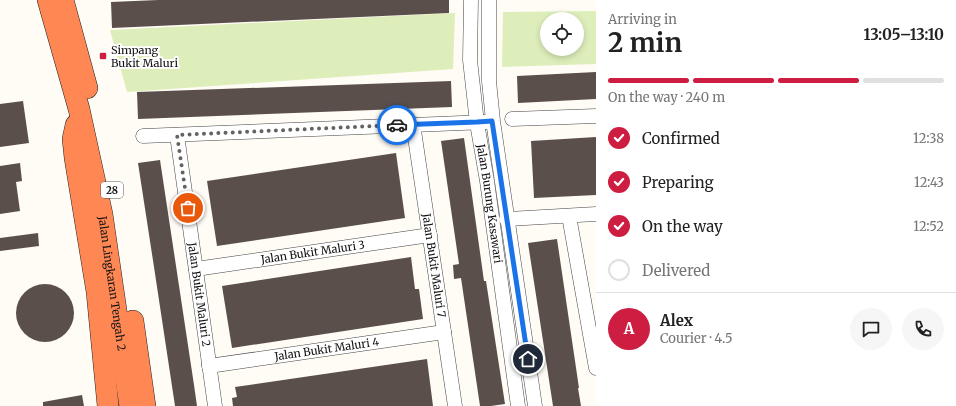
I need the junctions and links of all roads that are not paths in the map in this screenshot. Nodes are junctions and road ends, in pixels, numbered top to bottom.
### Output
1 (48, 0) edge
2 (63, 0) edge
3 (470, 0) edge
4 (489, 0) edge
5 (79, 109) junction
6 (596, 116) edge
7 (512, 119) dead end
8 (492, 121) junction
9 (477, 122) junction
10 (413, 124) junction
11 (177, 135) junction
12 (143, 136) dead end
13 (596, 214) edge
14 (569, 216) junction
15 (506, 219) junction
16 (430, 235) junction
17 (196, 269) junction
18 (444, 332) junction
19 (209, 366) junction
20 (596, 368) edge
21 (108, 406) edge
22 (130, 406) edge
23 (145, 406) edge
24 (215, 406) edge
25 (455, 406) edge
26 (518, 406) edge
27 (534, 406) edge

1 - 5 highway, Jalan Lingkaran Tengah 2 / 28
2 - 23 highway, Jalan Lingkaran Tengah 2 / 28
3 - 9 street, Jalan Burung Kasawari
4 - 8 street, Jalan Burung Kasawari
5 - 21 highway
5 - 22 highway, Jalan Lingkaran Tengah 2 / 28
6 - 7 street
8 - 9 street
8 - 15 street, Jalan Burung Kasawari
9 - 10 street
9 - 26 street, Jalan Burung Kasawari
10 - 11 street
10 - 16 street, Jalan Bukit Maluri 7
11 - 12 street
11 - 17 street, Jalan Bukit Maluri 2
13 - 14 street
14 - 15 street
14 - 20 street
15 - 27 street, Jalan Burung Kasawari
16 - 17 street, Jalan Bukit Maluri 3
16 - 18 street, Jalan Bukit Maluri 7
17 - 19 street, Jalan Bukit Maluri 2
18 - 19 street, Jalan Bukit Maluri 4
18 - 25 street, Jalan Bukit Maluri 7
19 - 24 street, Jalan Bukit Maluri 2

